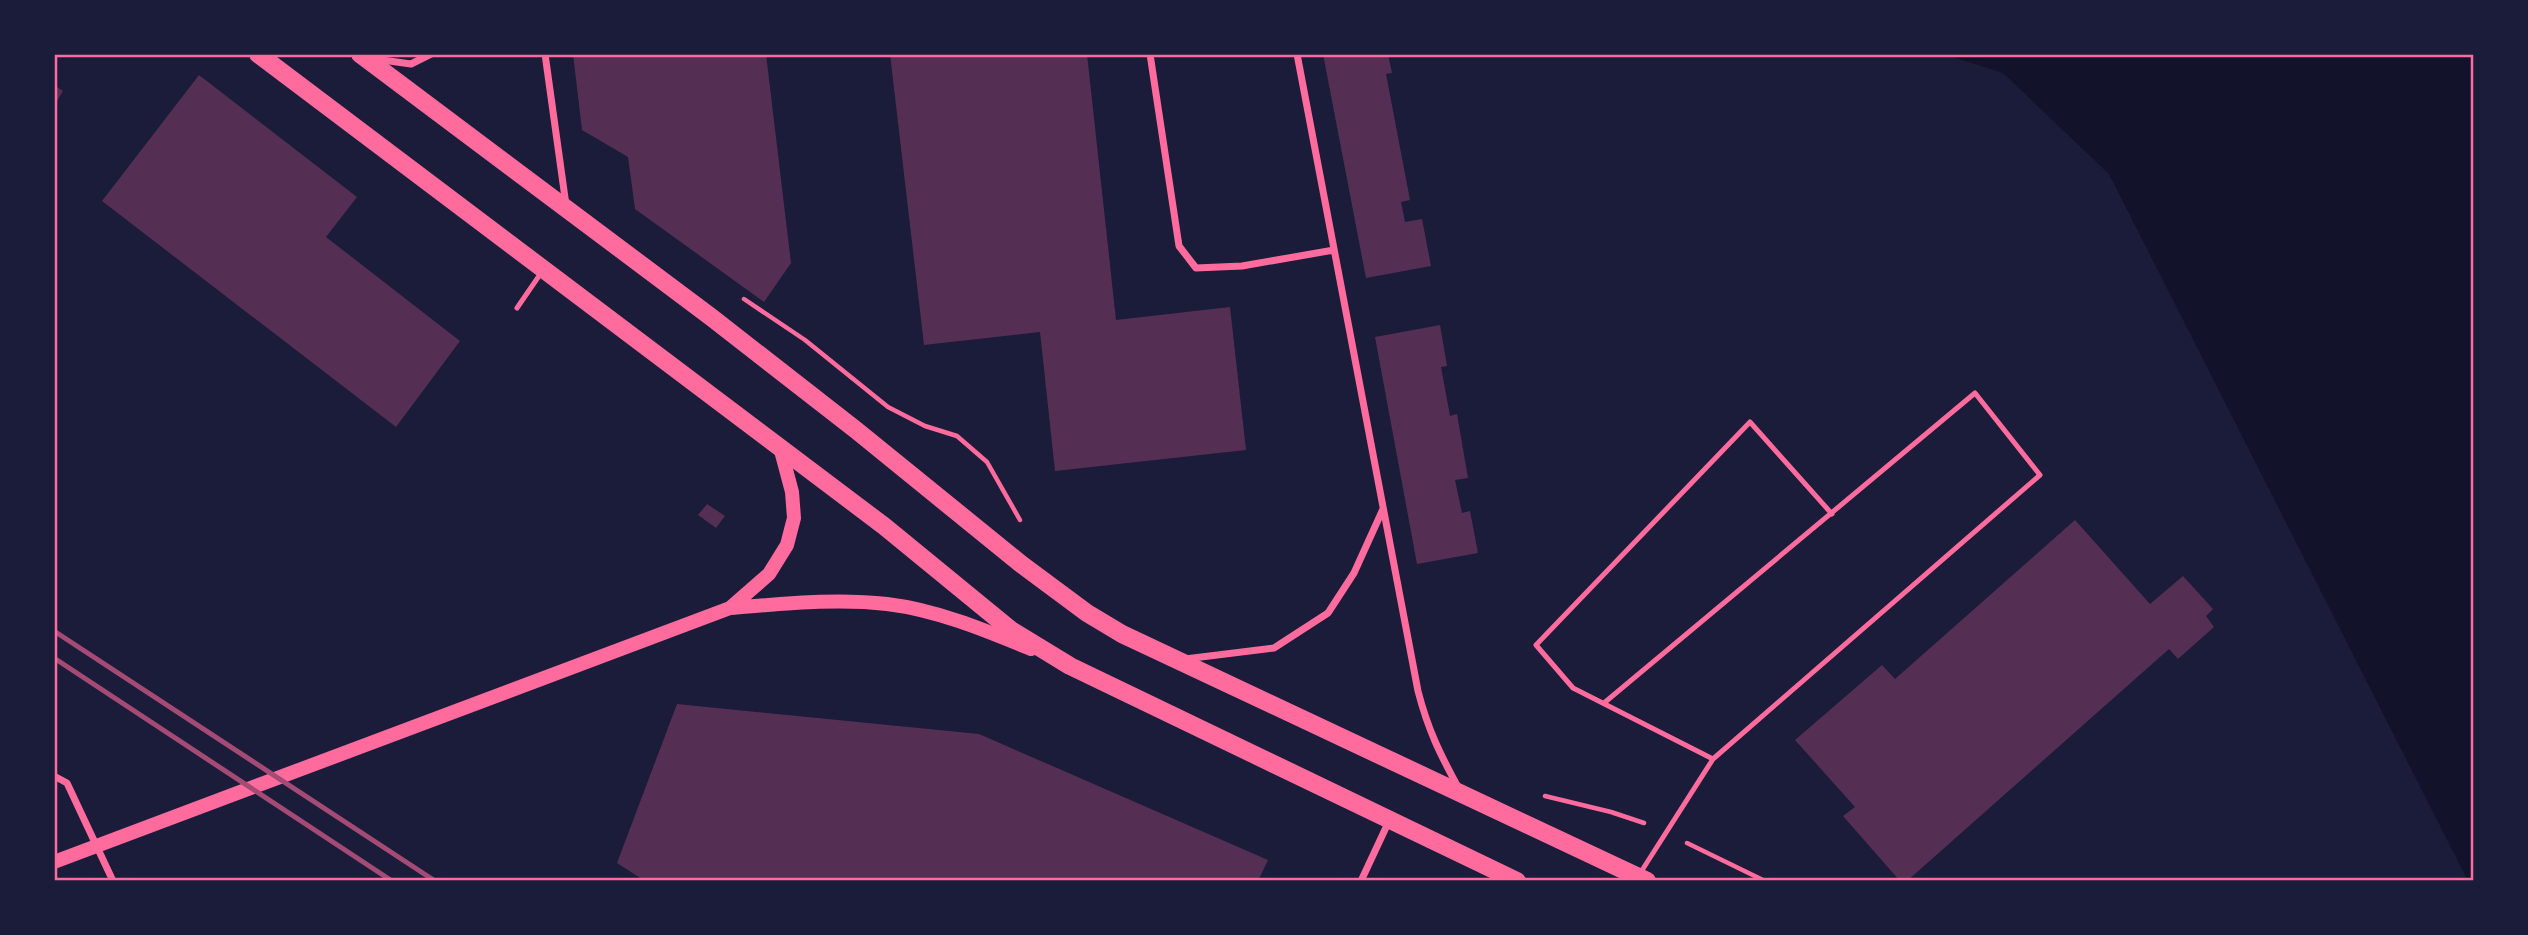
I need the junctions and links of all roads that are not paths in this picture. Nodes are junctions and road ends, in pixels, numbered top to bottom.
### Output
1 (258, 54) edge
2 (431, 54) edge
3 (545, 54) edge
4 (1150, 54) edge
5 (1297, 54) edge
6 (362, 56) edge
7 (567, 209) junction
8 (1334, 250) junction
9 (544, 270) junction
10 (517, 308) dead end
11 (780, 447) junction
12 (1384, 508) junction
13 (1832, 514) junction
14 (730, 608) junction
15 (1177, 660) junction
16 (1070, 666) junction
17 (1604, 703) junction
18 (1713, 759) junction
19 (54, 776) edge
20 (1462, 793) junction
21 (1389, 820) junction
22 (54, 862) edge
23 (1643, 879) edge
24 (113, 881) edge
25 (1360, 881) edge
26 (1517, 881) edge

1 - 9 main road
2 - 6 street
3 - 7 street
4 - 8 street
5 - 8 street
6 - 7 main road
7 - 15 main road
8 - 12 street
9 - 10 lane
9 - 11 main road
11 - 14 main road
11 - 16 main road
12 - 15 street
12 - 20 street
13 - 17 lane
13 - 17 lane
13 - 18 lane
14 - 16 main road
14 - 22 main road
15 - 20 main road
16 - 21 main road
17 - 18 lane
18 - 23 lane
19 - 24 street
20 - 23 main road
21 - 25 street
21 - 26 main road

